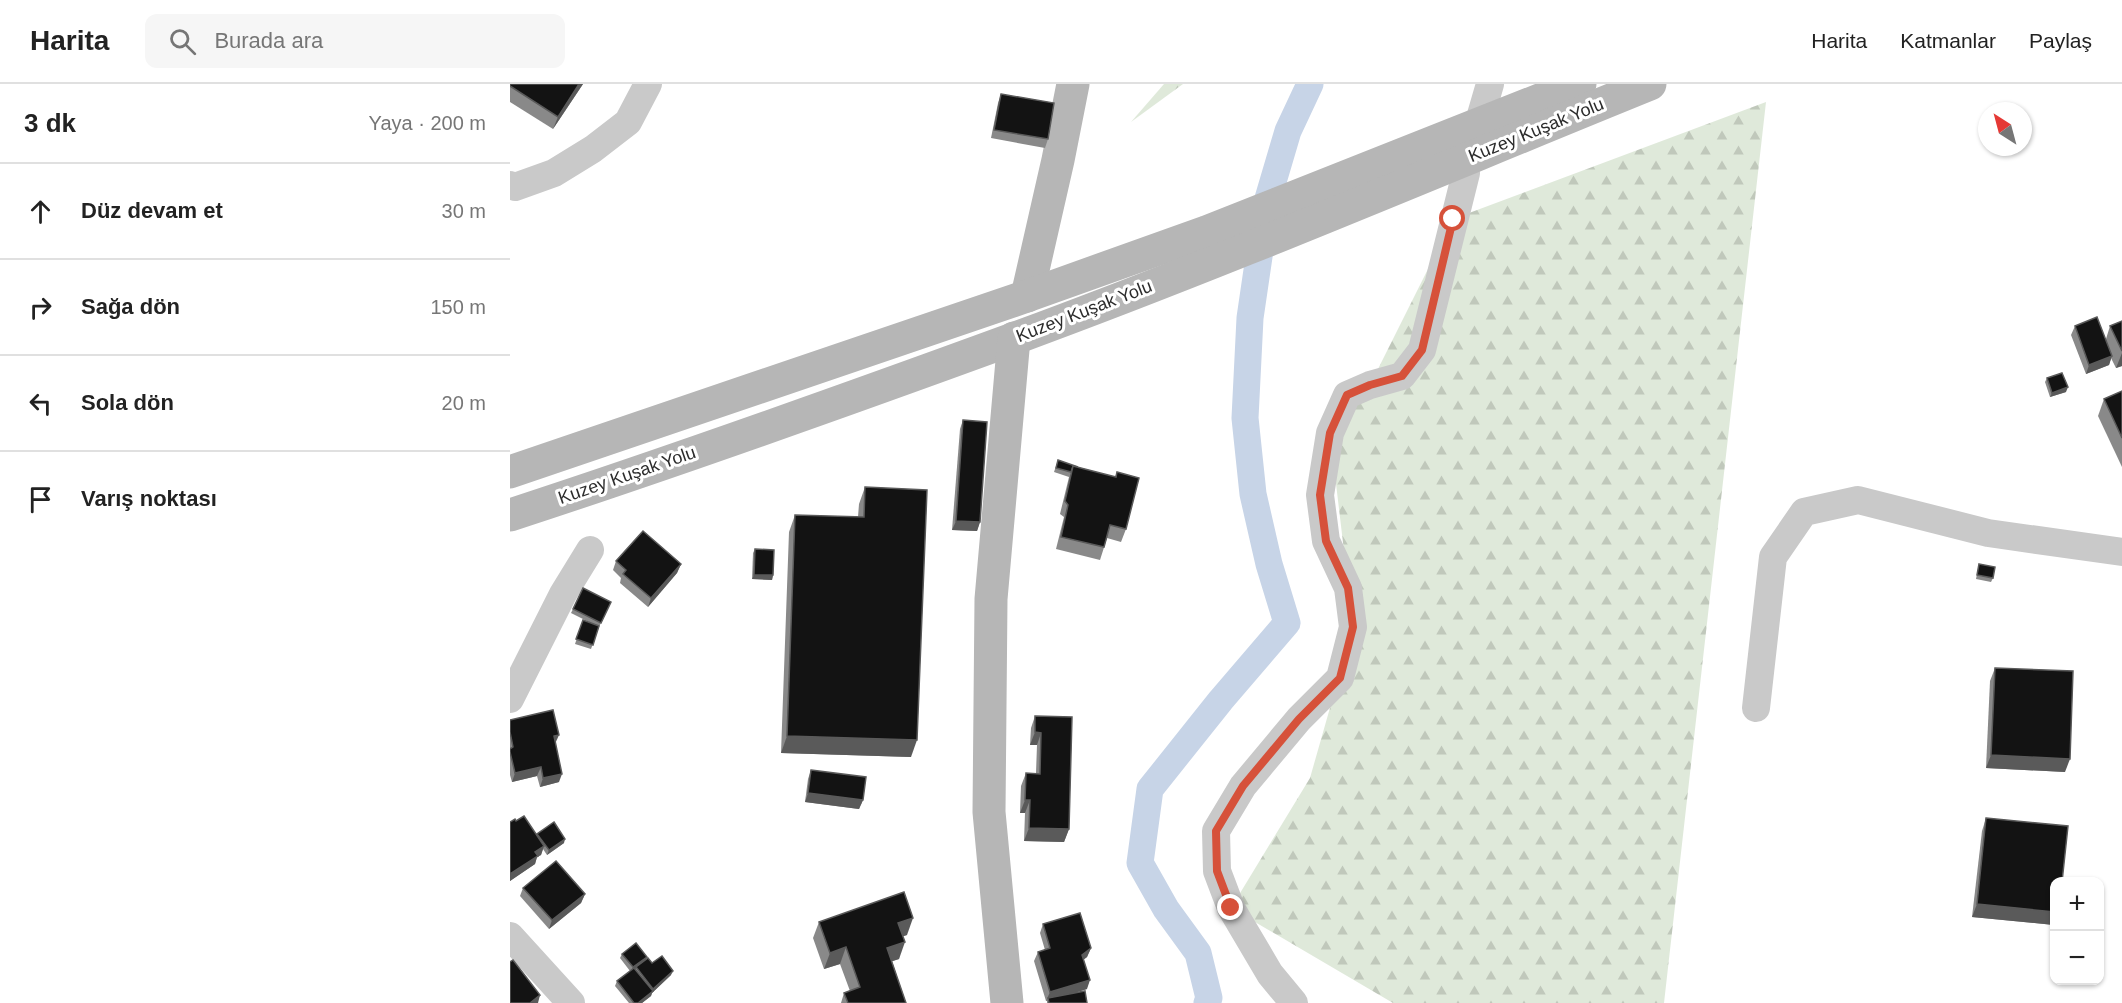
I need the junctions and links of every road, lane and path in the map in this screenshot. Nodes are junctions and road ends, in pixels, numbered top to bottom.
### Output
1 (648, 84) edge
2 (1073, 84) edge
3 (1490, 84) edge
4 (1580, 84) edge
5 (1650, 84) edge
6 (1481, 115) dead end
7 (1466, 173) dead end
8 (510, 185) edge
9 (1027, 296) junction
10 (1014, 338) junction
11 (510, 472) edge
12 (510, 515) edge
13 (590, 550) dead end
14 (2122, 552) edge
15 (510, 699) edge
16 (1756, 708) dead end
17 (510, 936) edge
18 (571, 1003) edge
19 (1007, 1003) edge
20 (1293, 1003) edge

1 - 8 street
2 - 9 main road
3 - 6 street
4 - 9 main road, Kuzey Kuşak Yolu
5 - 10 main road, Kuzey Kuşak Yolu
7 - 20 street
9 - 11 main road, Kuzey Kuşak Yolu
10 - 12 main road, Kuzey Kuşak Yolu
10 - 19 main road
13 - 15 street
14 - 16 street
17 - 18 street

